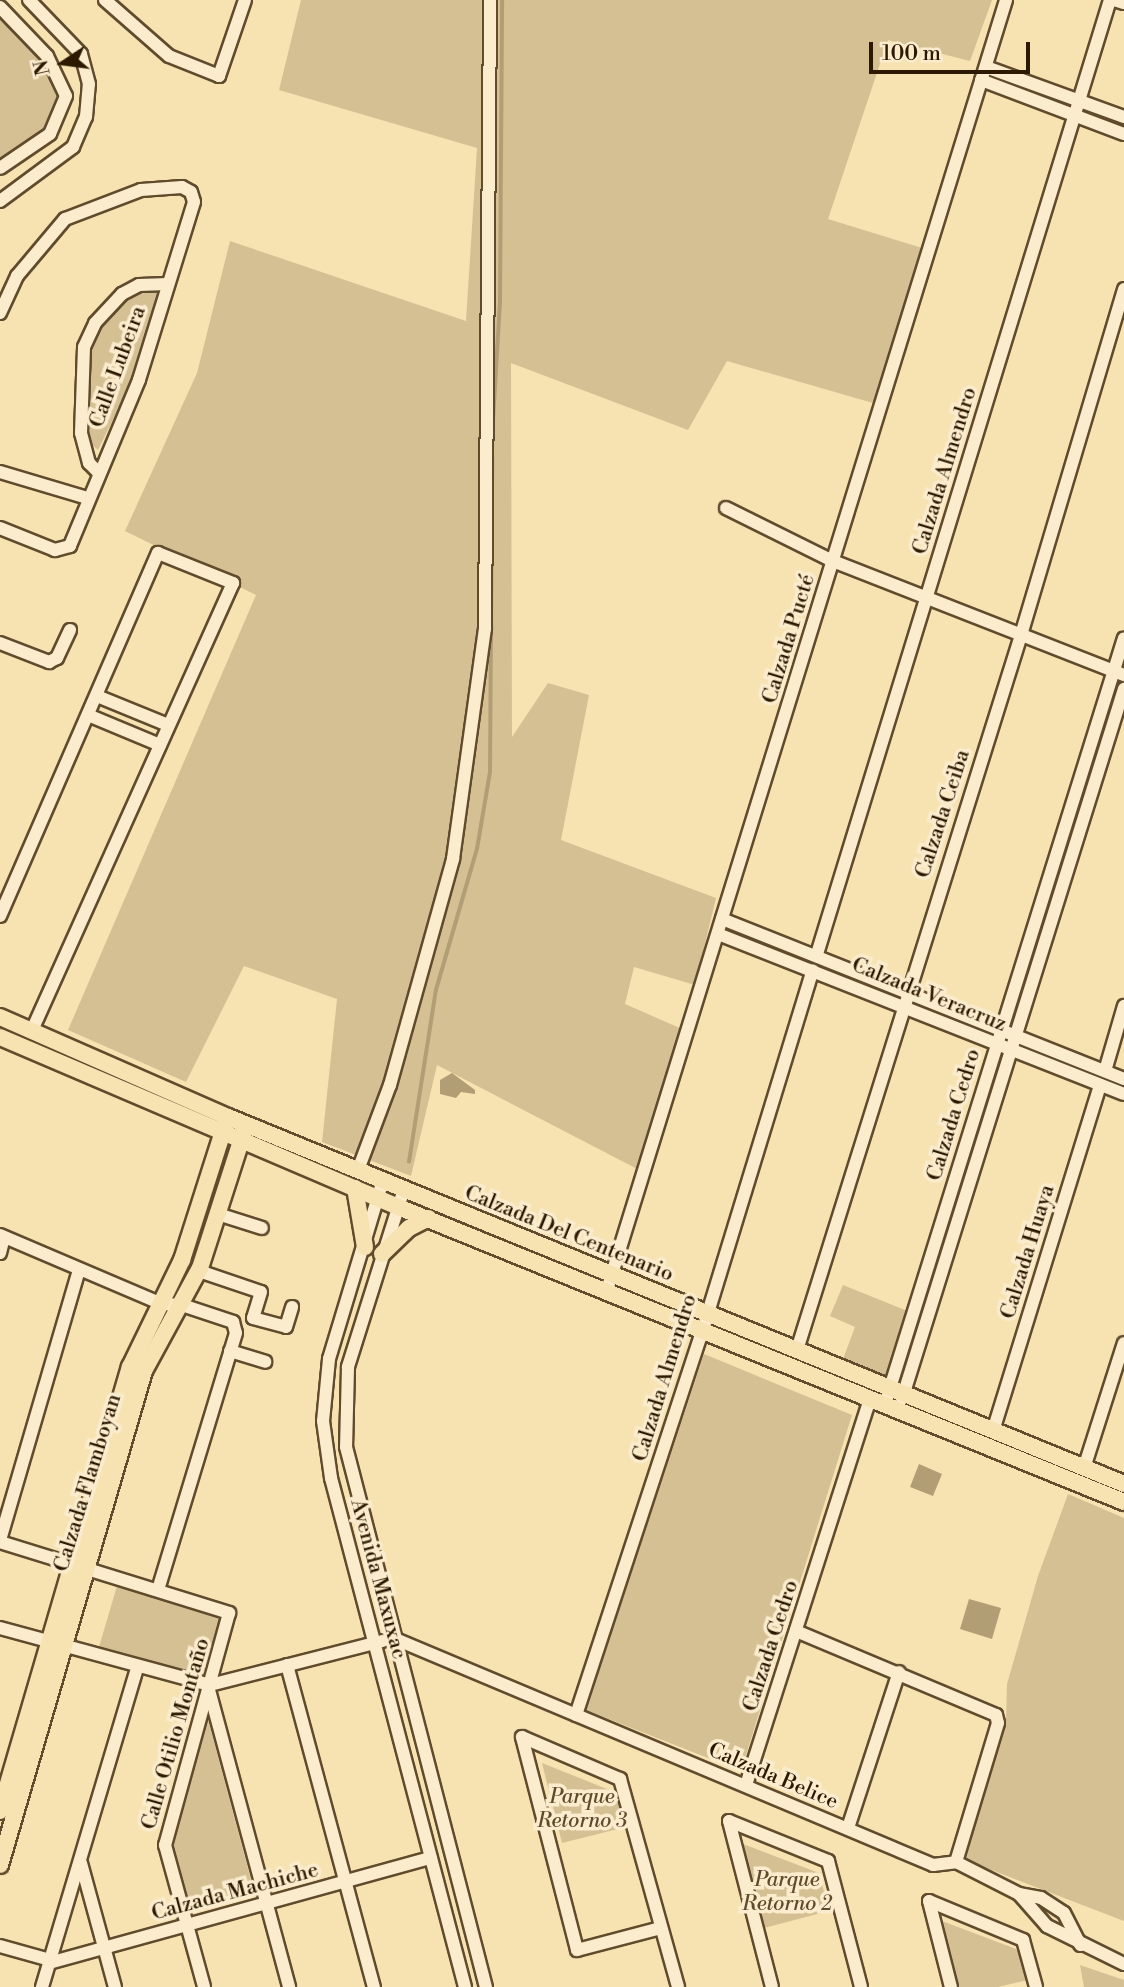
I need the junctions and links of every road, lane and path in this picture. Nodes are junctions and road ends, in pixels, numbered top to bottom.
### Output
1 (29, 0) edge
2 (105, 0) edge
3 (244, 0) edge
4 (489, 0) edge
5 (1006, 0) edge
6 (1112, 0) edge
7 (1124, 3) edge
8 (0, 7) edge
9 (986, 67) junction
10 (981, 80) junction
11 (1079, 97) junction
12 (1074, 113) junction
13 (1124, 117) edge
14 (1124, 134) edge
15 (0, 168) edge
16 (1, 200) edge
17 (168, 284) junction
18 (1124, 289) edge
19 (0, 313) edge
20 (0, 472) edge
21 (98, 472) junction
22 (88, 498) junction
23 (726, 508) dead end
24 (0, 527) edge
25 (833, 561) junction
26 (927, 598) junction
27 (70, 630) dead end
28 (1021, 635) junction
29 (1124, 638) edge
30 (0, 643) edge
31 (1119, 673) edge
32 (1124, 689) edge
33 (97, 696) junction
34 (88, 715) junction
35 (168, 725) junction
36 (159, 745) junction
37 (0, 916) edge
38 (722, 919) junction
39 (718, 934) junction
40 (817, 954) junction
41 (813, 970) junction
42 (907, 991) junction
43 (902, 1004) junction
44 (1124, 1006) edge
45 (0, 1017) edge
46 (1000, 1028) junction
47 (32, 1030) junction
48 (0, 1037) edge
49 (1006, 1041) junction
50 (1105, 1071) junction
51 (1124, 1079) edge
52 (1100, 1085) junction
53 (1124, 1094) edge
54 (225, 1124) junction
55 (244, 1132) junction
56 (358, 1170) junction
57 (383, 1180) junction
58 (355, 1188) junction
59 (404, 1189) junction
60 (378, 1198) junction
61 (398, 1206) junction
62 (218, 1214) junction
63 (429, 1218) junction
64 (262, 1228) dead end
65 (2, 1236) edge
66 (365, 1247) junction
67 (0, 1253) edge
68 (382, 1254) junction
69 (79, 1269) junction
70 (199, 1271) junction
71 (610, 1282) junction
72 (162, 1304) junction
73 (182, 1305) junction
74 (292, 1307) dead end
75 (704, 1321) junction
76 (340, 1325) junction
77 (359, 1332) junction
78 (1124, 1343) edge
79 (797, 1350) junction
80 (230, 1351) junction
81 (265, 1363) dead end
82 (890, 1399) junction
83 (993, 1431) junction
84 (1084, 1468) junction
85 (1124, 1484) edge
86 (1124, 1502) edge
87 (0, 1541) edge
88 (78, 1564) junction
89 (158, 1589) junction
90 (0, 1628) edge
91 (796, 1630) junction
92 (393, 1638) junction
93 (374, 1642) junction
94 (55, 1643) junction
95 (287, 1665) junction
96 (137, 1668) junction
97 (899, 1672) junction
98 (209, 1687) junction
99 (576, 1715) junction
100 (746, 1785) junction
101 (0, 1811) edge
102 (848, 1828) junction
103 (430, 1858) junction
104 (81, 1862) junction
105 (956, 1862) junction
106 (0, 1865) edge
107 (347, 1882) junction
108 (1019, 1894) junction
109 (267, 1904) junction
110 (187, 1925) junction
111 (661, 1928) junction
112 (1080, 1945) junction
113 (0, 1946) edge
114 (104, 1948) junction
115 (49, 1962) junction
116 (1124, 1964) edge
117 (42, 1987) edge
118 (115, 1987) edge
119 (204, 1987) edge
120 (289, 1987) edge
121 (374, 1987) edge
122 (465, 1987) edge
123 (486, 1987) edge
124 (678, 1987) edge
125 (772, 1987) edge
126 (861, 1987) edge
127 (951, 1987) edge
128 (1036, 1987) edge

1 - 16 street
2 - 3 street
4 - 56 street
5 - 9 street, Calzada Pucté
6 - 7 street
6 - 11 street, Calzada Almendro
8 - 15 street
9 - 10 street, Calzada Pucté
9 - 11 street
10 - 12 street
10 - 25 street, Calzada Pucté
11 - 12 street, Calzada Almendro
11 - 13 street
12 - 14 street
12 - 26 street, Calzada Almendro
17 - 19 street, Calle Lubeira
17 - 21 street, Calle Lubeira
17 - 21 street
18 - 28 street, Calzada Ceiba
20 - 22 street
21 - 22 street, Calle Lubeira
22 - 24 street, Calle Lubeira
23 - 25 street
25 - 26 street
25 - 38 street, Calzada Pucté
26 - 28 street
26 - 40 street, Calzada Almendro
27 - 30 street
28 - 31 street
28 - 42 street, Calzada Ceiba
29 - 31 street, Calzada Cedro
31 - 46 street, Calzada Cedro
32 - 49 street, Calzada Cedro
33 - 34 street
33 - 35 street
33 - 35 street
34 - 36 street
34 - 37 street
35 - 36 street
36 - 47 street
38 - 39 street, Calzada Pucté
38 - 40 street, Calzada Veracruz
39 - 41 street, Calzada Veracruz
39 - 71 street, Calzada Pucté
40 - 42 street, Calzada Veracruz
41 - 43 street, Calzada Veracruz
41 - 75 street, Calzada Almendro
42 - 43 street, Calzada Ceiba
42 - 46 street, Calzada Veracruz
43 - 49 street, Calzada Veracruz
43 - 79 street, Calzada Ceiba
44 - 50 street
45 - 47 main road, Calzada Del Centenario
46 - 49 street, Calzada Cedro
47 - 54 main road, Calzada Del Centenario
48 - 54 main road, Calzada Del Centenario
49 - 50 street, Calzada Veracruz
49 - 52 street, Calzada Veracruz
49 - 82 street, Calzada Cedro
50 - 51 street, Calzada Veracruz
52 - 53 street, Calzada Veracruz
52 - 83 street, Calzada Huaya
54 - 55 main road, Calzada Del Centenario
54 - 72 main road, Calzada Flamboyan
55 - 56 main road, Calzada Del Centenario
55 - 58 main road, Calzada Del Centenario
55 - 62 main road, Calzada Flamboyan
56 - 57 main road, Calzada Del Centenario
57 - 59 main road, Calzada Del Centenario
57 - 60 street, Avenida Maxuxac
58 - 60 main road, Calzada Del Centenario
58 - 66 main road
59 - 61 street, Avenida Maxuxac
59 - 71 main road, Calzada Del Centenario
60 - 61 main road, Calzada Del Centenario
60 - 66 street, Avenida Maxuxac
61 - 63 main road, Calzada Del Centenario
61 - 68 street, Avenida Maxuxac
62 - 64 street
62 - 70 main road, Calzada Flamboyan
63 - 68 main road
63 - 71 main road, Calzada Del Centenario
65 - 67 street
65 - 69 street
66 - 76 street, Avenida Maxuxac
68 - 77 street, Avenida Maxuxac
69 - 72 street
69 - 87 street
70 - 73 main road, Calzada Flamboyan
70 - 74 street
71 - 75 main road, Calzada Del Centenario
72 - 73 street
72 - 88 main road, Calzada Flamboyan
73 - 80 street
73 - 88 main road, Calzada Flamboyan
75 - 79 main road, Calzada Del Centenario
75 - 82 main road, Calzada Del Centenario
75 - 99 street, Calzada Almendro
76 - 77 street
76 - 93 street, Avenida Maxuxac
77 - 92 street, Avenida Maxuxac
78 - 84 street
79 - 82 main road, Calzada Del Centenario
80 - 81 street
80 - 89 street
82 - 83 main road, Calzada Del Centenario
82 - 86 main road, Calzada Del Centenario
82 - 91 street, Calzada Cedro
83 - 84 main road, Calzada Del Centenario
84 - 85 main road, Calzada Del Centenario
87 - 88 street
88 - 89 street
88 - 94 main road, Calzada Flamboyan
89 - 98 street, Calle Otilio Montaño
90 - 94 street
91 - 97 street
91 - 100 street, Calzada Cedro
92 - 93 street
92 - 99 street, Calzada Belice
92 - 123 street, Avenida Maxuxac
93 - 95 street
93 - 103 street, Avenida Maxuxac
94 - 96 street
94 - 101 main road, Calzada Flamboyan
94 - 106 main road, Calzada Flamboyan
95 - 98 street
95 - 107 street
96 - 98 street
96 - 104 street
97 - 102 street
97 - 105 street
98 - 109 street
98 - 110 street, Calle Otilio Montaño
99 - 100 street, Calzada Belice
100 - 102 street, Calzada Belice
102 - 105 street, Calzada Belice
103 - 107 street, Calzada Machiche
103 - 122 street, Avenida Maxuxac
104 - 114 street
104 - 115 street
105 - 108 street, Calzada Belice
107 - 109 street, Calzada Machiche
107 - 121 street
108 - 112 street, Calzada Belice
108 - 112 street
109 - 110 street, Calzada Machiche
109 - 120 street
110 - 114 street, Calzada Machiche
110 - 119 street, Calle Otilio Montaño
111 - 111 street
111 - 124 street
112 - 116 street, Calzada Belice
113 - 115 street
114 - 115 street, Calzada Machiche
114 - 118 street
115 - 117 street
125 - 126 street
127 - 128 street

